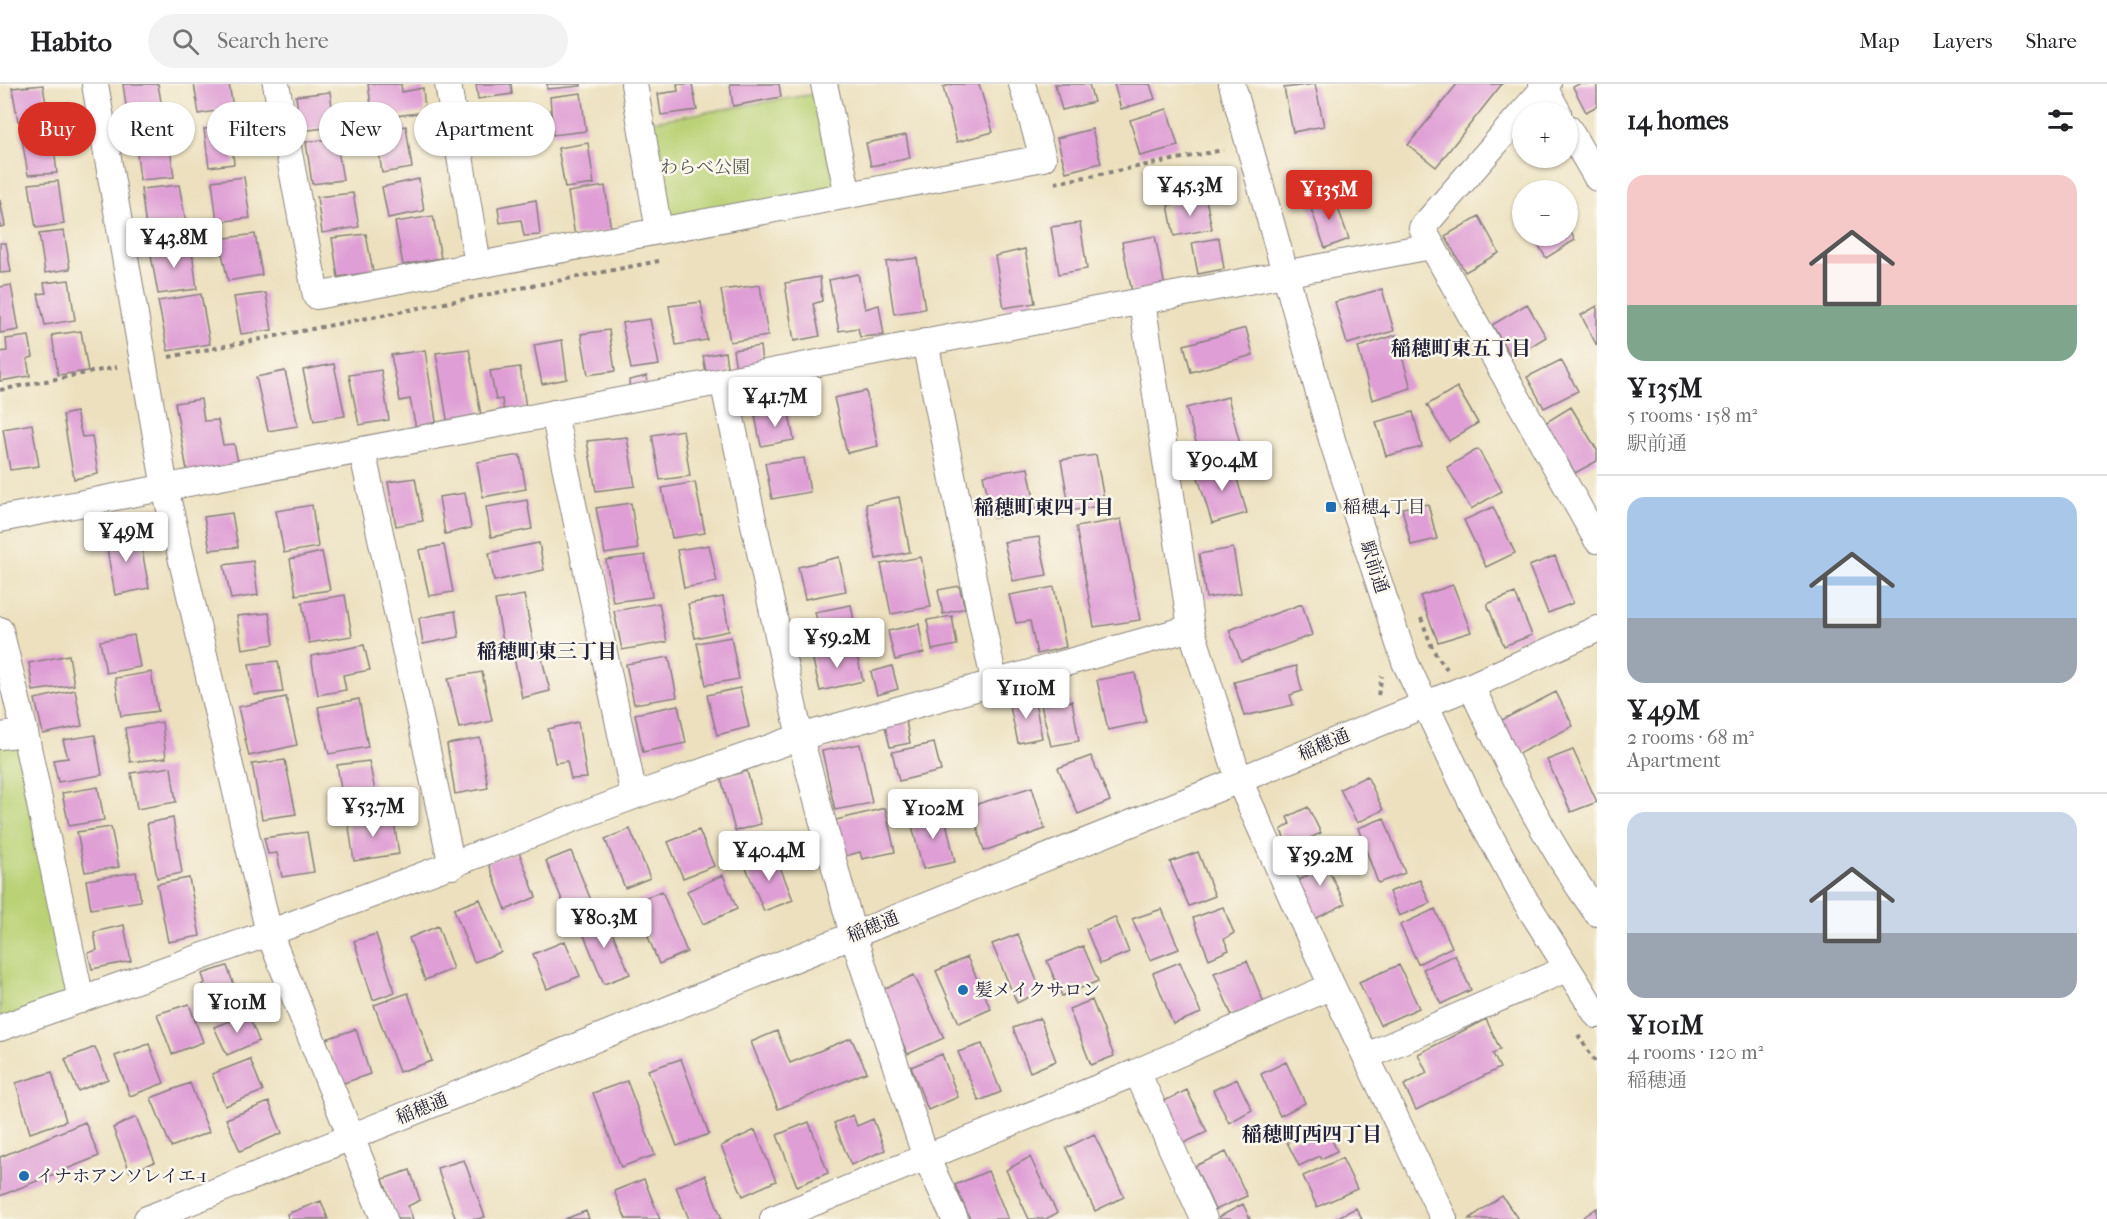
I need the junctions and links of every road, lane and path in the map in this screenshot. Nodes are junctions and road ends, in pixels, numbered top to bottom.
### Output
1 (94, 84) edge
2 (276, 84) edge
3 (448, 84) edge
4 (634, 84) edge
5 (824, 84) edge
6 (1022, 84) edge
7 (1232, 84) edge
8 (1545, 86) edge
9 (1532, 102) edge
10 (1553, 102) edge
11 (1512, 126) edge
12 (1578, 145) edge
13 (1597, 178) edge
14 (848, 195) junction
15 (659, 231) junction
16 (1431, 246) junction
17 (478, 265) junction
18 (1285, 273) junction
19 (1142, 301) junction
20 (925, 342) junction
21 (144, 362) junction
22 (723, 381) junction
23 (0, 390) edge
24 (554, 413) junction
25 (362, 450) junction
26 (165, 488) junction
27 (0, 519) edge
28 (1597, 540) edge
29 (1191, 628) junction
30 (1597, 629) edge
31 (0, 630) edge
32 (994, 681) junction
33 (1471, 686) junction
34 (1423, 703) junction
35 (12, 735) edge
36 (800, 737) junction
37 (1239, 780) junction
38 (634, 796) junction
39 (452, 866) junction
40 (1597, 913) edge
41 (269, 933) junction
42 (853, 935) junction
43 (1566, 969) junction
44 (1332, 986) junction
45 (81, 1000) junction
46 (1597, 1015) edge
47 (0, 1028) edge
48 (1367, 1056) junction
49 (1137, 1072) junction
50 (350, 1138) junction
51 (925, 1155) junction
52 (776, 1218) edge
53 (147, 1219) edge
54 (384, 1219) edge
55 (955, 1219) edge
56 (1204, 1219) edge
57 (1444, 1219) edge

1 - 21 street
2 - 17 street
3 - 17 street
4 - 15 street
5 - 14 street
6 - 14 street
7 - 18 street, 駅前通
8 - 9 street
8 - 10 street
11 - 16 street
12 - 13 street
14 - 15 street
15 - 17 street
16 - 18 street
16 - 28 street
18 - 19 street
18 - 34 street, 駅前通
19 - 20 street
19 - 29 street
20 - 22 street
20 - 32 street
21 - 23 path
21 - 26 street
22 - 24 street
22 - 36 street
24 - 25 street
24 - 38 street
25 - 26 street
25 - 39 street
26 - 27 street
26 - 41 street
29 - 32 street
29 - 37 street
30 - 33 street, 稲穂通
31 - 35 street
32 - 36 street
33 - 34 street, 稲穂通
33 - 40 street
34 - 37 street, 稲穂通
34 - 43 street, 駅前通
35 - 45 street
36 - 38 street
36 - 42 street
37 - 42 street, 稲穂通
37 - 44 street
38 - 39 street
39 - 41 street
41 - 45 street
41 - 50 street
42 - 50 street, 稲穂通
42 - 51 street
43 - 46 street, 駅前通
43 - 48 street
44 - 48 street
44 - 49 street
45 - 47 street
48 - 57 street
49 - 51 street
49 - 56 street
50 - 53 street, 稲穂通
50 - 54 street
51 - 52 street
51 - 55 street

